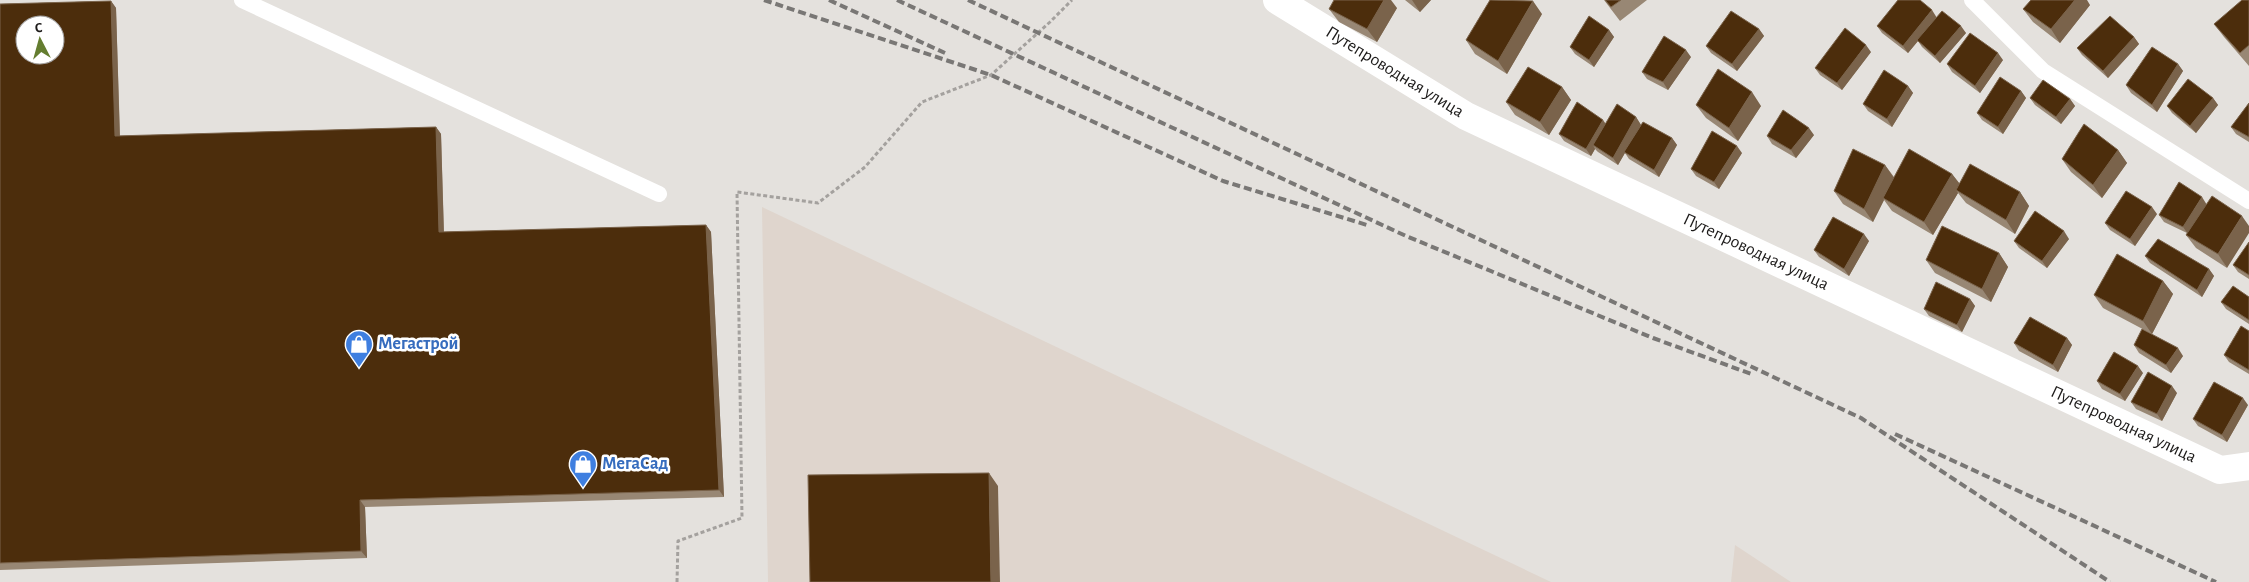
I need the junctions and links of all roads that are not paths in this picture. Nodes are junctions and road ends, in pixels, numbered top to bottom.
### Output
1 (242, 0) edge
2 (1277, 0) edge
3 (1972, 0) edge
4 (659, 194) dead end
5 (2249, 201) edge
6 (2249, 466) edge

1 - 4 lane
2 - 6 street, Путепроводная улица
3 - 5 lane

